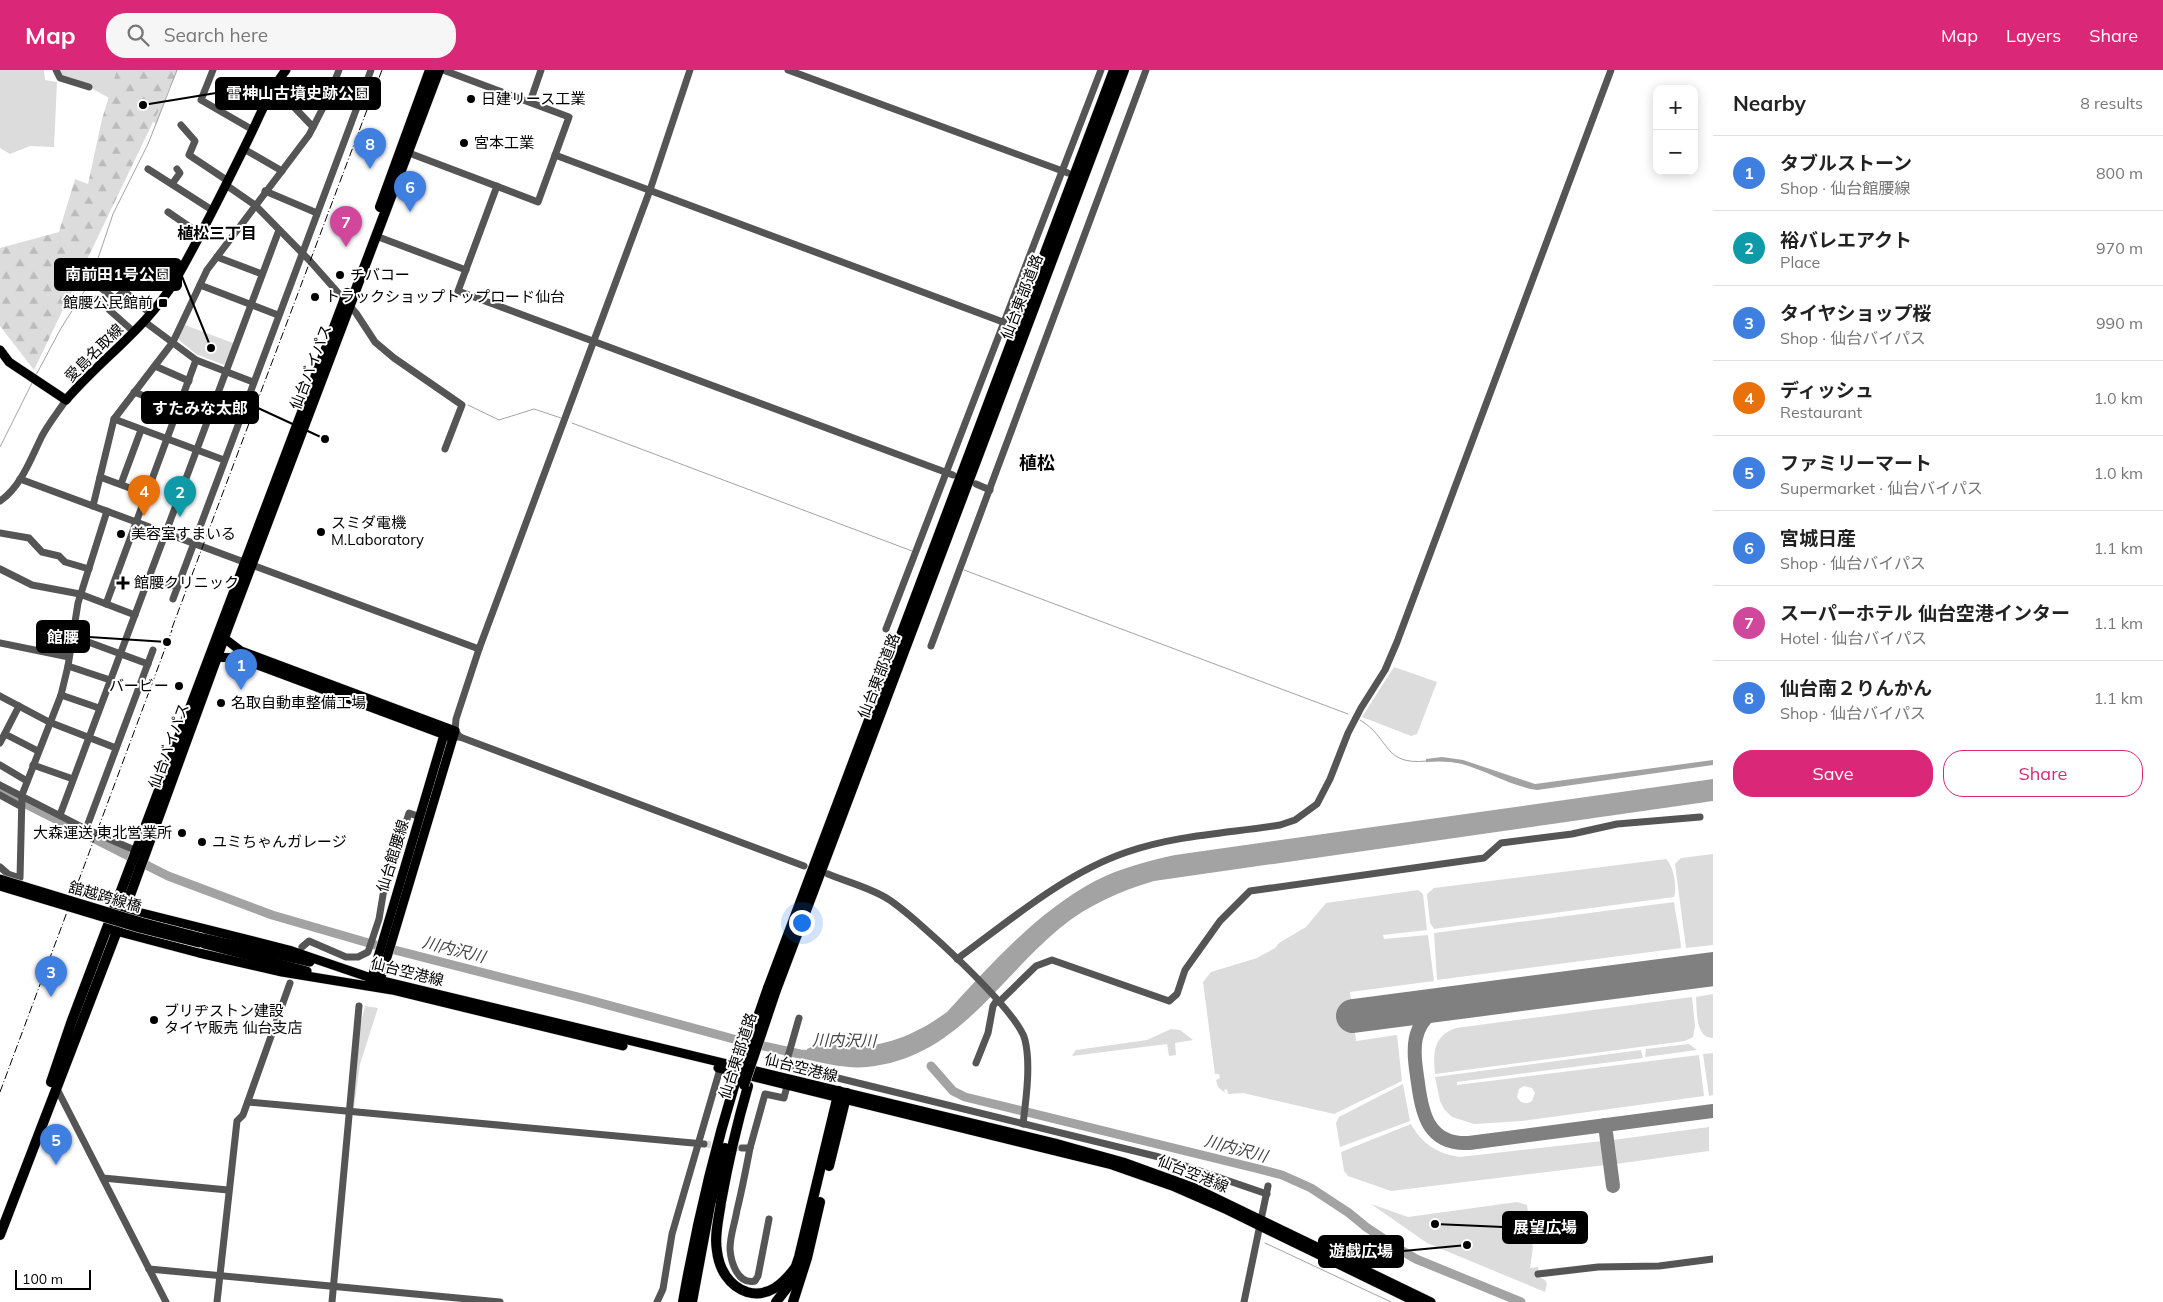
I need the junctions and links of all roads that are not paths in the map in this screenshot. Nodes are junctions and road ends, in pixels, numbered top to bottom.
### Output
1 (56, 70) edge
2 (213, 70) edge
3 (286, 70) edge
4 (339, 70) edge
5 (371, 70) edge
6 (430, 70) edge
7 (438, 70) edge
8 (443, 70) edge
9 (541, 70) edge
10 (690, 70) edge
11 (788, 70) edge
12 (1101, 70) edge
13 (1114, 70) edge
14 (1124, 70) edge
15 (1146, 70) edge
16 (1611, 70) edge
17 (89, 86) dead end
18 (274, 86) junction
19 (530, 102) junction
20 (181, 125) dead end
21 (313, 127) junction
22 (253, 130) junction
23 (244, 149) junction
24 (409, 153) junction
25 (555, 154) junction
26 (148, 169) dead end
27 (177, 169) dead end
28 (282, 171) junction
29 (1065, 172) junction
30 (227, 183) junction
31 (172, 184) junction
32 (497, 186) junction
33 (650, 190) junction
34 (265, 191) junction
35 (255, 206) junction
36 (212, 210) junction
37 (168, 212) dead end
38 (317, 213) junction
39 (279, 230) junction
40 (200, 234) junction
41 (376, 236) junction
42 (301, 252) junction
43 (217, 257) junction
44 (466, 270) junction
45 (262, 274) junction
46 (97, 285) dead end
47 (200, 285) junction
48 (97, 299) dead end
49 (251, 304) junction
50 (347, 304) junction
51 (151, 314) junction
52 (278, 315) junction
53 (146, 322) junction
54 (1008, 324) junction
55 (134, 332) junction
56 (173, 342) junction
57 (593, 342) junction
58 (0, 350) edge
59 (196, 360) junction
60 (155, 366) junction
61 (225, 371) junction
62 (188, 381) junction
63 (253, 382) junction
64 (134, 392) junction
65 (66, 400) junction
66 (178, 409) junction
67 (114, 419) junction
68 (141, 430) junction
69 (167, 439) junction
70 (196, 449) junction
71 (445, 449) dead end
72 (224, 460) junction
73 (950, 474) junction
74 (100, 477) junction
75 (20, 479) junction
76 (121, 484) junction
77 (976, 484) dead end
78 (990, 490) junction
79 (146, 494) junction
80 (0, 501) edge
81 (93, 506) junction
82 (107, 512) junction
83 (136, 522) junction
84 (0, 533) edge
85 (165, 533) junction
86 (193, 543) junction
87 (249, 564) junction
88 (0, 569) edge
89 (89, 569) junction
90 (149, 577) junction
91 (177, 588) junction
92 (80, 594) junction
93 (172, 599) dead end
94 (106, 604) junction
95 (135, 615) junction
96 (886, 629) dead end
97 (222, 635) junction
98 (72, 636) junction
99 (0, 642) edge
100 (931, 646) dead end
101 (479, 649) junction
102 (153, 650) dead end
103 (120, 654) junction
104 (69, 657) junction
105 (213, 657) junction
106 (148, 664) junction
107 (68, 666) junction
108 (110, 680) junction
109 (61, 695) junction
110 (0, 696) edge
111 (19, 706) junction
112 (99, 708) junction
113 (50, 722) junction
114 (452, 733) junction
115 (5, 734) junction
116 (89, 737) junction
117 (0, 743) edge
118 (116, 748) junction
119 (38, 751) junction
120 (0, 765) edge
121 (33, 765) junction
122 (73, 779) junction
123 (27, 781) junction
124 (0, 785) edge
125 (0, 796) edge
126 (21, 801) junction
127 (60, 816) junction
128 (420, 817) junction
129 (1700, 817) dead end
130 (86, 830) junction
131 (137, 859) junction
132 (804, 866) dead end
133 (0, 867) edge
134 (828, 874) dead end
135 (0, 879) edge
136 (0, 886) edge
137 (120, 908) junction
138 (387, 923) junction
139 (112, 930) junction
140 (202, 941) junction
141 (302, 946) dead end
142 (957, 959) junction
143 (353, 972) junction
144 (290, 983) dead end
145 (375, 983) junction
146 (350, 984) junction
147 (772, 989) junction
148 (998, 1000) junction
149 (359, 1006) dead end
150 (799, 1018) dead end
151 (976, 1063) dead end
152 (720, 1069) junction
153 (742, 1085) junction
154 (56, 1086) junction
155 (787, 1086) junction
156 (842, 1096) junction
157 (248, 1102) junction
158 (350, 1111) junction
159 (1023, 1122) junction
160 (700, 1144) junction
161 (742, 1148) tunnel mouth
162 (750, 1148) junction
163 (103, 1178) junction
164 (1268, 1186) dead end
165 (228, 1190) junction
166 (1267, 1194) junction
167 (0, 1216) edge
168 (769, 1219) dead end
169 (1261, 1222) junction
170 (0, 1235) edge
171 (693, 1245) junction
172 (1713, 1259) edge
173 (795, 1268) junction
174 (149, 1269) junction
175 (1538, 1274) dead end
176 (220, 1276) junction
177 (799, 1283) junction
178 (333, 1286) junction
179 (166, 1302) edge
180 (217, 1302) edge
181 (332, 1302) edge
182 (500, 1302) edge
183 (657, 1302) edge
184 (678, 1302) edge
185 (683, 1302) edge
186 (692, 1302) edge
187 (776, 1302) edge
188 (783, 1302) edge
189 (793, 1302) edge
190 (1244, 1302) edge
191 (1416, 1302) edge
192 (1431, 1302) edge

1 - 17 street
2 - 22 street
3 - 18 main road, 愛島名取線
4 - 21 street
5 - 38 street
6 - 50 highway, 仙台バイパス
7 - 24 highway, 仙台バイパス
8 - 19 street
9 - 19 street
10 - 33 street
11 - 29 street
12 - 29 street
13 - 147 highway, 仙台東部道路
14 - 147 highway, 仙台東部道路
15 - 78 street
16 - 142 street
18 - 21 street
18 - 22 main road, 愛島名取線
19 - 25 street
20 - 30 street
21 - 28 street
22 - 23 main road, 愛島名取線
23 - 28 street
23 - 30 main road, 愛島名取線
24 - 32 street
24 - 41 highway, 仙台バイパス
25 - 32 street
25 - 33 street
26 - 31 street
27 - 31 street
28 - 34 street
29 - 54 street
30 - 35 street
30 - 36 main road, 愛島名取線
31 - 36 street
32 - 44 street
33 - 54 street
33 - 57 street
34 - 35 street
34 - 38 street
35 - 39 street
35 - 43 street
36 - 40 main road, 愛島名取線
37 - 40 street
38 - 42 street
39 - 42 street
39 - 45 street
40 - 51 main road, 愛島名取線
41 - 44 street
41 - 50 highway, 仙台バイパス
42 - 50 street
42 - 52 street
43 - 45 street
43 - 47 street
44 - 57 street
45 - 49 street
46 - 51 street
47 - 49 street
47 - 56 street
48 - 55 street
49 - 52 street
49 - 61 street
50 - 71 street
50 - 87 highway, 仙台バイパス
51 - 53 main road, 愛島名取線
52 - 63 street
53 - 55 main road, 愛島名取線
53 - 56 street
54 - 73 street
55 - 65 main road, 愛島名取線
56 - 59 street
56 - 60 street
57 - 73 street
57 - 101 street
58 - 65 main road, 愛島名取線
59 - 61 street
59 - 62 street
60 - 62 street
60 - 64 street
61 - 63 street
61 - 70 street
62 - 66 street
63 - 72 street
64 - 66 street
64 - 67 street
65 - 75 street
66 - 69 street
67 - 68 street
67 - 74 street
68 - 69 street
68 - 76 street
69 - 70 street
69 - 79 street
70 - 72 street
70 - 85 street
72 - 86 street
73 - 96 street
74 - 76 street
74 - 81 street
75 - 80 street
75 - 81 street
76 - 79 street
77 - 78 street
78 - 100 street
79 - 83 street
81 - 82 street
82 - 83 street
82 - 89 street
83 - 85 street
83 - 94 street
84 - 89 street
85 - 86 street
85 - 90 street
86 - 87 street
86 - 91 street
87 - 97 highway, 仙台バイパス
87 - 101 street
88 - 92 street
89 - 92 street
90 - 91 street
90 - 95 street
91 - 93 street
92 - 94 street
92 - 98 street
94 - 95 street
95 - 103 street
97 - 105 highway, 仙台バイパス
97 - 114 main road
98 - 103 street
98 - 104 street
99 - 104 street
101 - 114 street
102 - 106 street
103 - 106 street
103 - 108 street
104 - 107 street
105 - 114 main road
105 - 131 highway, 仙台バイパス
106 - 118 street
107 - 108 street
107 - 109 street
108 - 112 street
109 - 112 street
109 - 113 street
110 - 111 street
111 - 113 street
111 - 115 street
112 - 116 street
113 - 116 street
113 - 119 street
114 - 128 main road, 仙台館腰線
114 - 132 street
114 - 138 main road, 仙台館腰線
115 - 117 street
115 - 119 street
116 - 118 street
116 - 122 street
118 - 130 street
119 - 121 street
120 - 123 street
121 - 122 street
121 - 123 street
122 - 127 street
123 - 126 street
124 - 126 street
125 - 126 street
126 - 127 street
126 - 133 street
127 - 130 street
128 - 138 main road, 仙台館腰線
128 - 138 street
129 - 148 street
130 - 131 street
131 - 137 highway, 仙台バイパス
134 - 142 street
135 - 140 main road, 舘越跨線橋, bridge
136 - 140 main road, 舘越跨線橋, bridge
137 - 139 highway, 仙台バイパス
137 - 143 main road, 仙台空港線
138 - 141 street
138 - 145 main road, 仙台館腰線
139 - 146 main road, 仙台空港線
139 - 154 highway, 仙台バイパス
139 - 167 highway, 仙台バイパス
140 - 143 main road
140 - 146 main road
142 - 148 street
143 - 145 main road, 仙台空港線
144 - 157 street
145 - 146 main road, 仙台空港線
145 - 152 main road, 仙台空港線
145 - 156 main road, 仙台空港線
147 - 153 highway, 仙台東部道路, bridge
147 - 153 highway, 仙台東部道路, bridge
148 - 151 street
148 - 159 street
149 - 158 street
150 - 159 street
152 - 155 main road, 仙台空港線
152 - 160 street
153 - 171 highway, 仙台東部道路
153 - 173 highway
153 - 186 highway, 仙台東部道路
154 - 163 street
154 - 170 highway, 仙台バイパス
155 - 156 main road, 仙台空港線
155 - 162 street
156 - 169 main road, 仙台空港線
156 - 173 highway
156 - 177 highway
157 - 158 street
157 - 165 street
158 - 160 street
158 - 178 street
159 - 166 street
160 - 183 street
161 - 162 street
162 - 168 street
163 - 165 street
163 - 174 street
164 - 166 street
165 - 176 street
166 - 169 street
169 - 190 street
169 - 191 main road, 仙台空港線
169 - 192 main road, 仙台空港線
171 - 184 highway
171 - 185 highway, 仙台東部道路
172 - 175 street
173 - 187 highway
174 - 176 street
174 - 179 street
176 - 178 street
176 - 180 street
177 - 188 highway
177 - 189 highway
178 - 181 street
178 - 182 street

